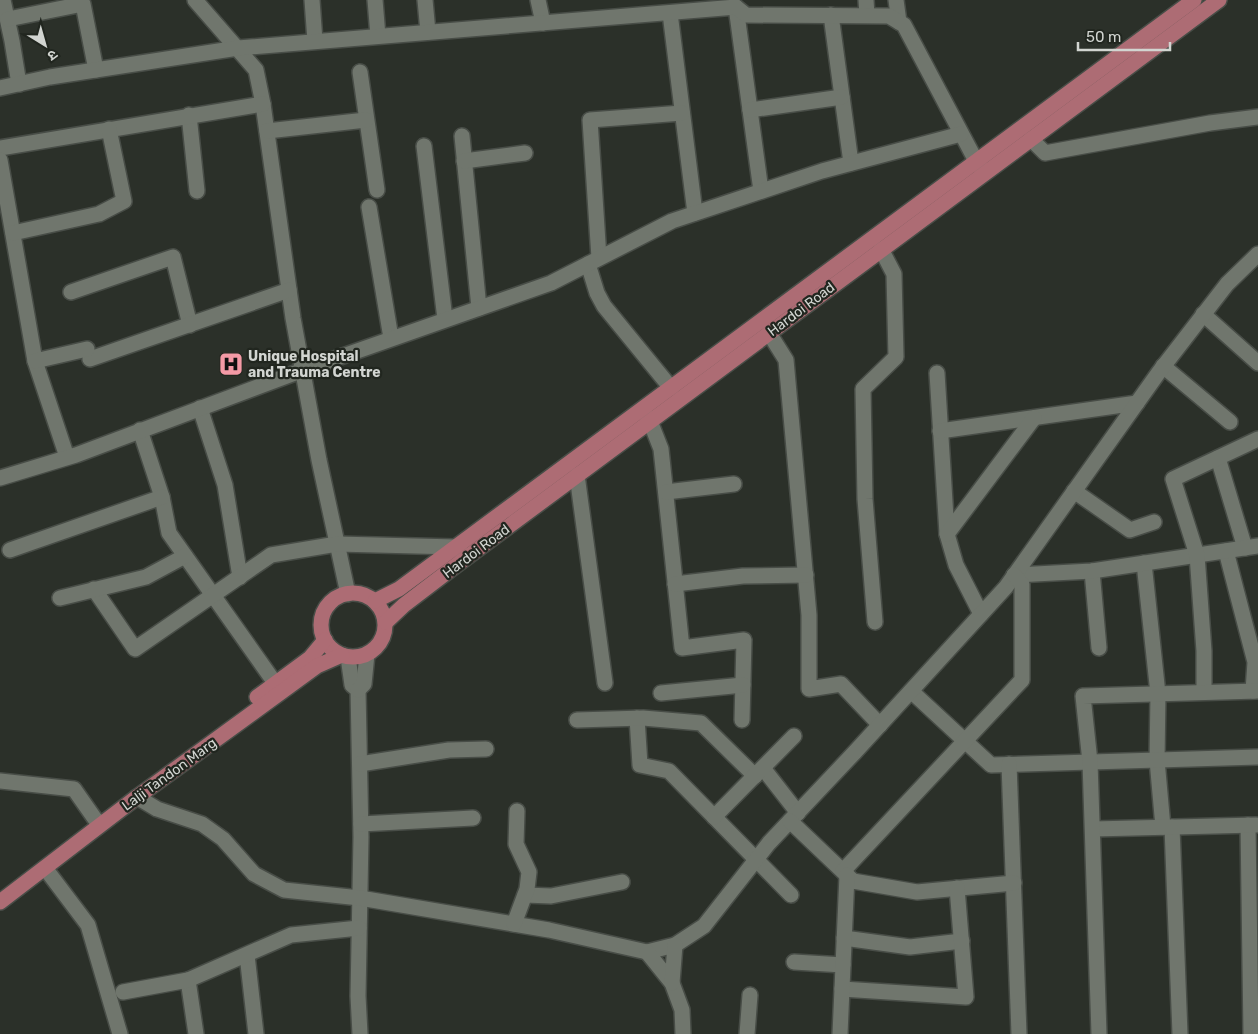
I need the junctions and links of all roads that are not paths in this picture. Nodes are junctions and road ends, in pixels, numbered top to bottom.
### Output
1 (3, 0) edge
2 (195, 0) edge
3 (312, 0) edge
4 (375, 0) edge
5 (425, 0) edge
6 (538, 0) edge
7 (866, 0) edge
8 (896, 0) edge
9 (1194, 0) edge
10 (1219, 0) edge
11 (692, 6) edge
12 (736, 7) junction
13 (771, 7) edge
14 (670, 13) junction
15 (831, 15) junction
16 (867, 16) junction
17 (8, 18) junction
18 (899, 22) junction
19 (543, 23) junction
20 (428, 32) junction
21 (378, 36) junction
22 (315, 41) junction
23 (238, 48) junction
24 (96, 70) junction
25 (360, 72) dead end
26 (19, 84) junction
27 (0, 88) edge
28 (842, 97) junction
29 (263, 104) junction
30 (750, 110) junction
31 (682, 113) junction
32 (189, 116) junction
33 (1258, 117) edge
34 (366, 120) junction
35 (109, 129) junction
36 (267, 131) junction
37 (961, 134) junction
38 (462, 136) dead end
39 (1031, 139) junction
40 (424, 146) dead end
41 (0, 148) edge
42 (525, 153) dead end
43 (0, 160) edge
44 (464, 161) junction
45 (851, 163) junction
46 (980, 167) junction
47 (377, 190) dead end
48 (197, 191) dead end
49 (761, 191) junction
50 (369, 207) dead end
51 (695, 214) junction
52 (13, 233) junction
53 (881, 249) junction
54 (1258, 254) edge
55 (593, 261) junction
56 (289, 290) junction
57 (71, 292) dead end
58 (479, 308) junction
59 (1203, 314) junction
60 (445, 319) junction
61 (190, 325) junction
62 (769, 332) junction
63 (391, 338) junction
64 (35, 361) junction
65 (1258, 363) edge
66 (1164, 366) junction
67 (303, 370) junction
68 (936, 372) dead end
69 (671, 388) junction
70 (1137, 403) junction
71 (200, 408) junction
72 (646, 415) junction
73 (1034, 418) junction
74 (1230, 422) dead end
75 (140, 430) junction
76 (940, 431) junction
77 (1258, 439) edge
78 (67, 458) junction
79 (1218, 458) junction
80 (577, 475) junction
81 (0, 478) edge
82 (734, 484) dead end
83 (1074, 491) junction
84 (666, 492) junction
85 (162, 497) junction
86 (1154, 522) dead end
87 (947, 534) junction
88 (338, 544) junction
89 (1251, 547) edge
90 (10, 550) dead end
91 (1226, 551) junction
92 (461, 552) junction
93 (1197, 555) junction
94 (185, 556) junction
95 (1144, 563) junction
96 (1092, 571) junction
97 (806, 575) junction
98 (1014, 575) junction
99 (240, 577) junction
100 (675, 584) junction
101 (94, 590) junction
102 (348, 594) junction
103 (212, 596) junction
104 (60, 598) dead end
105 (375, 601) junction
106 (981, 614) junction
107 (386, 622) junction
108 (875, 622) dead end
109 (325, 640) junction
110 (1099, 648) dead end
111 (367, 654) junction
112 (345, 656) junction
113 (275, 683) junction
114 (606, 683) dead end
115 (743, 685) junction
116 (358, 690) junction
117 (911, 691) junction
118 (1256, 691) edge
119 (1204, 692) junction
120 (661, 693) dead end
121 (1158, 694) junction
122 (637, 718) junction
123 (577, 720) dead end
124 (742, 720) dead end
125 (880, 725) junction
126 (794, 736) dead end
127 (965, 741) junction
128 (486, 749) dead end
129 (1258, 757) edge
130 (1157, 760) junction
131 (1090, 762) junction
132 (360, 764) junction
133 (1009, 764) junction
134 (759, 772) junction
135 (0, 781) edge
136 (137, 797) junction
137 (517, 811) dead end
138 (714, 817) junction
139 (794, 817) junction
140 (473, 818) dead end
141 (98, 822) junction
142 (361, 824) junction
143 (1253, 825) edge
144 (1167, 827) junction
145 (1093, 829) junction
146 (756, 860) junction
147 (44, 868) junction
148 (845, 873) junction
149 (622, 882) dead end
150 (1014, 883) junction
151 (958, 888) junction
152 (0, 891) edge
153 (525, 895) junction
154 (792, 895) dead end
155 (360, 898) junction
156 (0, 902) edge
157 (514, 924) junction
158 (359, 928) junction
159 (844, 938) junction
160 (962, 941) junction
161 (675, 945) junction
162 (647, 952) junction
163 (247, 955) junction
164 (794, 962) dead end
165 (843, 966) junction
166 (188, 980) junction
167 (672, 983) junction
168 (842, 989) junction
169 (123, 992) dead end
170 (750, 995) dead end
171 (120, 1034) edge
172 (196, 1034) edge
173 (256, 1034) edge
174 (360, 1034) edge
175 (683, 1034) edge
176 (747, 1034) edge
177 (840, 1034) edge
178 (1020, 1034) edge
179 (1099, 1034) edge
180 (1180, 1034) edge
181 (1251, 1034) edge

1 - 17 street
2 - 23 street
3 - 22 street
4 - 21 street
5 - 20 street
6 - 19 street
7 - 16 street
8 - 18 street
9 - 46 main road, Hardoi Road
10 - 39 main road, Hardoi Road
11 - 12 street
11 - 14 street
12 - 13 street
12 - 30 street
13 - 15 street
14 - 19 street
14 - 31 street
15 - 16 street
15 - 28 street
16 - 18 street
17 - 24 street
17 - 26 street
18 - 37 street
19 - 20 street
20 - 21 street
21 - 22 street
22 - 23 street
23 - 24 street
23 - 29 street
24 - 26 street
25 - 34 street
26 - 27 street
28 - 30 street
28 - 45 street
29 - 32 street
29 - 36 street
30 - 49 street
31 - 51 street
31 - 55 street
32 - 35 street
32 - 48 street
33 - 39 street
34 - 36 street
34 - 47 street
35 - 41 street
35 - 52 street
36 - 56 street
37 - 45 street
37 - 46 street
38 - 44 street
39 - 46 main road, Hardoi Road
40 - 60 street
42 - 44 street
43 - 52 street
44 - 58 street
45 - 49 street
46 - 53 main road, Hardoi Road
46 - 69 main road, Hardoi Road
49 - 51 street
50 - 63 street
51 - 55 street
52 - 64 street
53 - 62 main road, Hardoi Road
53 - 108 street
54 - 59 street
55 - 58 street
55 - 69 street
56 - 61 street
56 - 67 street
57 - 61 street
58 - 60 street
59 - 65 street
59 - 66 street
60 - 63 street
61 - 64 street
62 - 72 main road, Hardoi Road
62 - 97 street
63 - 67 street
64 - 78 street
66 - 70 street
66 - 74 street
67 - 71 street
67 - 88 street
68 - 76 street
69 - 72 main road, Hardoi Road
70 - 73 street
70 - 83 street
71 - 75 street
71 - 99 street
72 - 80 main road, Hardoi Road
72 - 84 street
72 - 92 main road, Hardoi Road
73 - 76 street
73 - 87 street
75 - 78 street
75 - 85 street
76 - 87 street
77 - 79 street
78 - 81 street
79 - 89 street
79 - 93 street
80 - 92 main road, Hardoi Road
80 - 114 street
82 - 84 street
83 - 86 street
83 - 98 street
84 - 100 street
85 - 90 street
85 - 94 street
87 - 106 street
88 - 92 street
88 - 99 street
88 - 102 street
89 - 91 street
91 - 93 street
91 - 118 street
92 - 105 main road, Hardoi Road
92 - 107 main road, Hardoi Road
93 - 95 street
93 - 119 street
94 - 101 street
94 - 103 street
95 - 96 street
95 - 121 street
96 - 98 street
96 - 110 street
97 - 100 street
97 - 125 street
98 - 106 street
98 - 127 street
99 - 103 street
100 - 115 street
101 - 103 street
101 - 104 street
102 - 105 main road
102 - 109 main road
103 - 113 street
105 - 107 main road
106 - 117 street
107 - 111 main road
109 - 112 main road
109 - 113 main road, Lalji Tandon Marg
111 - 112 main road
111 - 116 street
112 - 116 street
112 - 136 main road, Lalji Tandon Marg
113 - 141 main road, Lalji Tandon Marg
115 - 120 street
115 - 124 street
116 - 132 street
117 - 125 street
117 - 127 street
118 - 119 street
119 - 121 street
121 - 130 street
121 - 131 street
122 - 123 street
122 - 134 street
122 - 138 street
125 - 139 street
126 - 134 street
127 - 133 street
127 - 148 street
128 - 132 street
129 - 130 street
130 - 131 street
130 - 144 street
131 - 133 street
131 - 145 street
132 - 142 street
133 - 150 street
134 - 138 street
134 - 139 street
135 - 141 street
136 - 141 main road, Lalji Tandon Marg
136 - 155 street
137 - 153 street
138 - 146 street
139 - 146 street
139 - 148 street
140 - 142 street
141 - 147 main road, Lalji Tandon Marg
141 - 152 main road, Lalji Tandon Marg
142 - 155 street
143 - 144 street
143 - 181 street
144 - 145 street
144 - 180 street
145 - 179 street
146 - 154 street
146 - 161 street
147 - 156 main road, Lalji Tandon Marg
147 - 171 street
148 - 151 street
148 - 159 street
149 - 153 street
150 - 151 street
150 - 178 street
151 - 160 street
153 - 157 street
155 - 157 street
155 - 158 street
157 - 162 street
158 - 163 street
158 - 174 street
159 - 160 street
159 - 165 street
160 - 168 street
161 - 162 street
161 - 167 street
162 - 167 street
163 - 166 street
163 - 173 street
164 - 165 street
165 - 168 street
166 - 169 street
166 - 172 street
167 - 175 street
168 - 177 street
170 - 176 street

